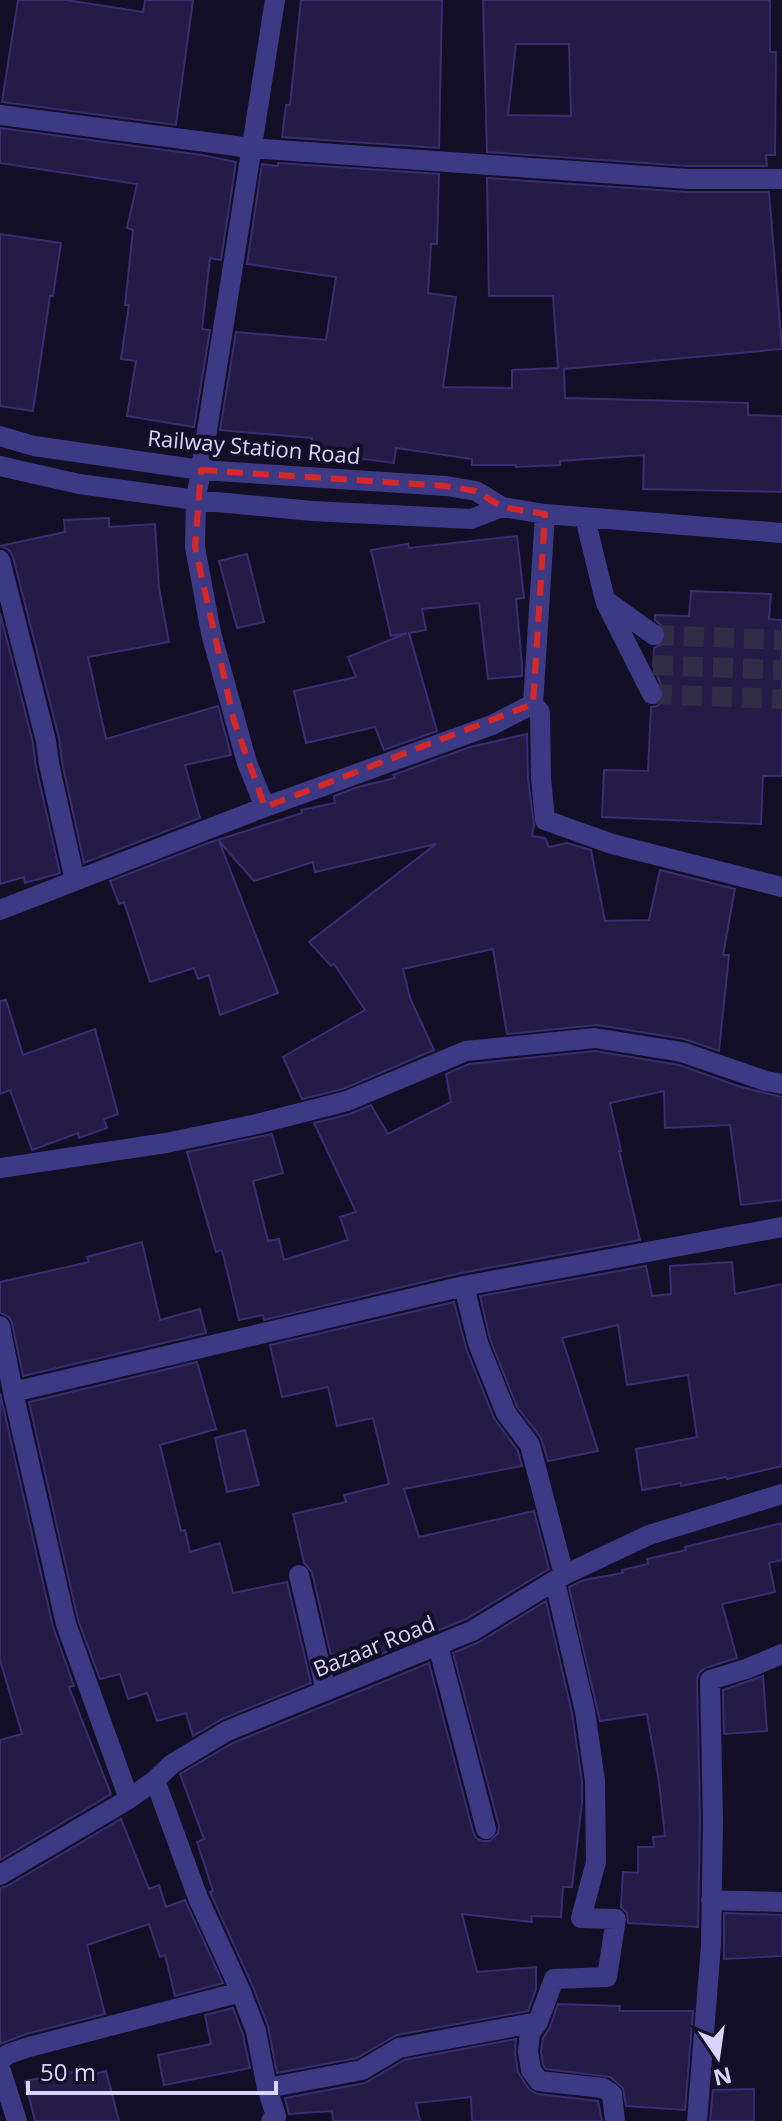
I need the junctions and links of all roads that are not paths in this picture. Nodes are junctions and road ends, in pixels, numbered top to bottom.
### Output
1 (275, 0) edge
2 (0, 115) edge
3 (251, 148) junction
4 (782, 179) edge
5 (0, 436) edge
6 (0, 466) edge
7 (201, 470) junction
8 (196, 500) junction
9 (502, 507) junction
10 (545, 514) junction
11 (585, 518) junction
12 (782, 533) edge
13 (0, 560) edge
14 (605, 600) junction
15 (654, 635) tunnel mouth
16 (653, 665) dead end
17 (652, 694) dead end
18 (533, 704) junction
19 (265, 807) junction
20 (75, 881) junction
21 (782, 887) edge
22 (0, 910) edge
23 (782, 1084) edge
24 (0, 1168) edge
25 (782, 1227) edge
26 (464, 1286) junction
27 (0, 1326) edge
28 (13, 1392) junction
29 (21, 1422) junction
30 (0, 1429) edge
31 (782, 1494) edge
32 (299, 1575) dead end
33 (559, 1578) junction
34 (438, 1645) junction
35 (782, 1654) edge
36 (326, 1691) junction
37 (155, 1780) junction
38 (129, 1799) junction
39 (486, 1829) dead end
40 (0, 1875) edge
41 (711, 1900) junction
42 (782, 1902) edge
43 (241, 1992) junction
44 (538, 2022) junction
45 (0, 2060) edge
46 (0, 2068) edge
47 (267, 2088) junction
48 (17, 2121) edge
49 (271, 2121) edge
50 (615, 2121) edge
51 (697, 2121) edge

1 - 3 street
2 - 3 street
3 - 4 street
3 - 7 street
5 - 7 street, Railway Station Road
6 - 8 street, Railway Station Road
7 - 8 street
7 - 9 street, Railway Station Road
8 - 9 street, Railway Station Road
8 - 19 street
9 - 10 street, Railway Station Road
10 - 11 street, Railway Station Road
10 - 18 street
11 - 12 street, Railway Station Road
11 - 14 street
13 - 20 street
14 - 15 street
14 - 16 street
14 - 17 street
18 - 19 street
18 - 21 street
19 - 20 street
20 - 22 street
23 - 24 street
25 - 26 street
26 - 28 street
26 - 33 street
27 - 28 street
28 - 29 street
29 - 30 street
29 - 38 street
31 - 33 street, Bazaar Road
32 - 36 street
33 - 34 street, Bazaar Road
33 - 44 street
34 - 36 street, Bazaar Road
34 - 39 street
35 - 41 street
36 - 37 street, Bazaar Road
37 - 38 street, Bazaar Road
37 - 43 street
38 - 40 street, Bazaar Road
41 - 42 street
41 - 51 street
43 - 45 street
43 - 47 street
44 - 47 street
44 - 50 street
46 - 48 street
47 - 49 street

